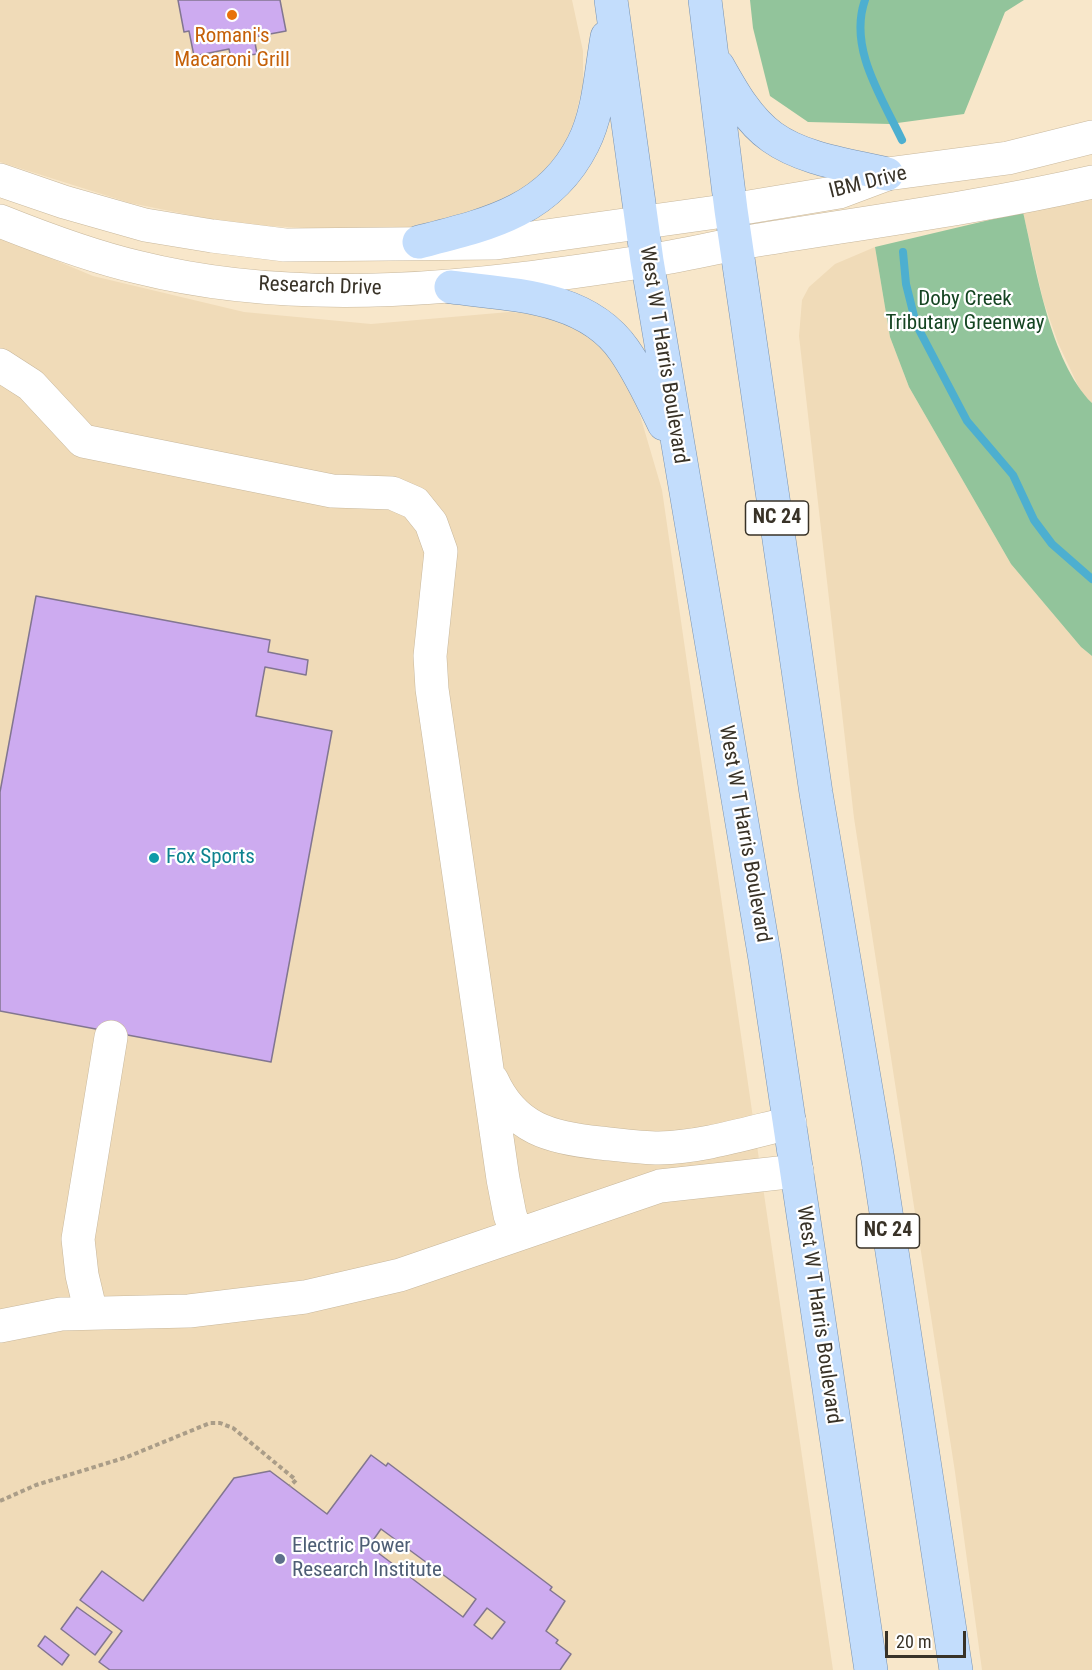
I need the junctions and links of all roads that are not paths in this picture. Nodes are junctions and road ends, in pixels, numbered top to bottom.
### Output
1 (705, 0) edge
2 (611, 4) edge
3 (714, 59) junction
4 (1092, 137) edge
5 (887, 174) junction
6 (0, 180) edge
7 (1092, 182) edge
8 (731, 210) junction
9 (0, 221) edge
10 (642, 222) junction
11 (420, 242) junction
12 (737, 244) junction
13 (647, 261) junction
14 (451, 287) junction
15 (0, 364) edge
16 (679, 451) junction
17 (111, 1037) dead end
18 (489, 1071) junction
19 (790, 1123) junction
20 (681, 1146) junction
21 (797, 1171) junction
22 (693, 1180) junction
23 (517, 1235) junction
24 (91, 1313) junction
25 (0, 1326) edge
26 (871, 1670) edge
27 (956, 1670) edge

1 - 3 main road, NC 24
2 - 10 main road, West W T Harris Boulevard
2 - 11 main road
3 - 5 main road
3 - 8 main road, NC 24
4 - 5 street, IBM Drive
5 - 8 street, IBM Drive
6 - 11 street, Research Drive
7 - 12 street, IBM Drive
8 - 10 street, IBM Drive
8 - 12 main road, NC 24
9 - 14 street, Research Drive
10 - 11 street, Research Drive
10 - 13 main road, West W T Harris Boulevard
12 - 13 street, IBM Drive
12 - 27 main road, NC 24
13 - 14 street, Research Drive
13 - 16 main road, West W T Harris Boulevard
14 - 16 main road
15 - 18 street
16 - 19 main road, West W T Harris Boulevard
17 - 24 street
18 - 20 street
18 - 23 street
19 - 20 street
19 - 21 main road, West W T Harris Boulevard
20 - 22 street
21 - 22 street
21 - 26 main road, West W T Harris Boulevard
22 - 23 street
23 - 24 street
24 - 25 street

